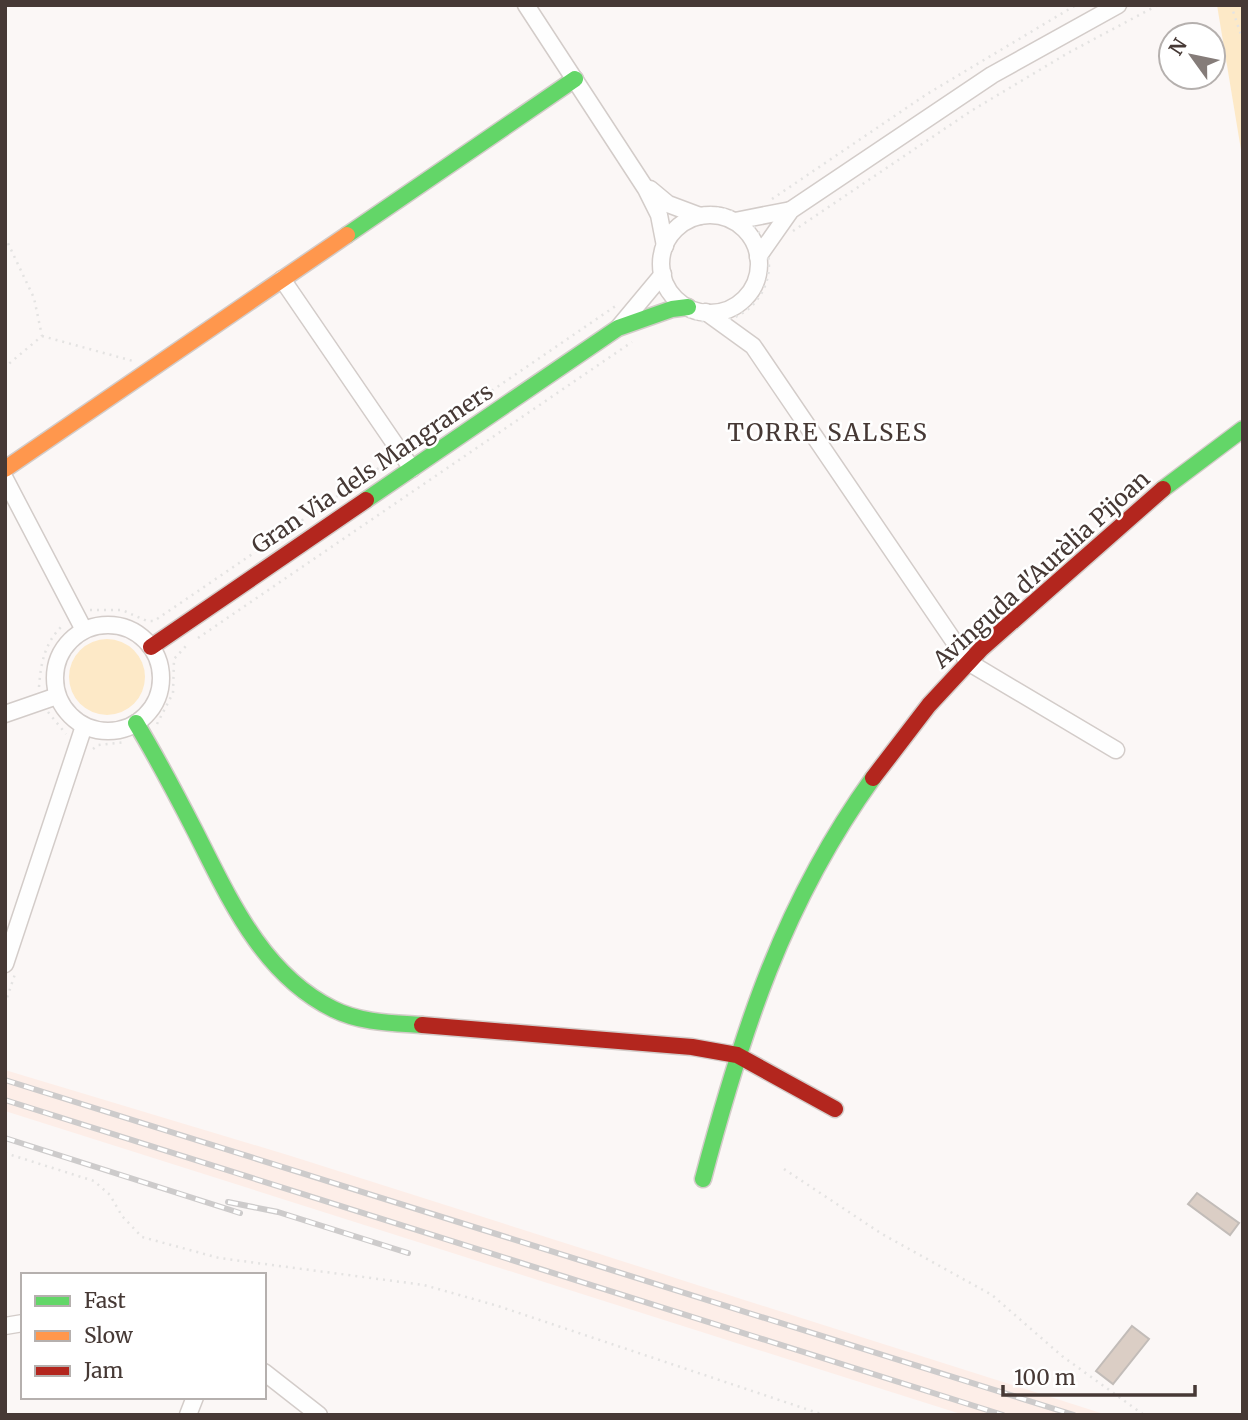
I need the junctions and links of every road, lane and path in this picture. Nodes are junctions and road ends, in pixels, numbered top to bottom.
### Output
1 (526, 5) edge
2 (1076, 5) edge
3 (1118, 5) edge
4 (1158, 5) edge
5 (1231, 5) edge
6 (1243, 41) edge
7 (575, 79) junction
8 (641, 180) junction
9 (763, 205) dead end
10 (791, 209) junction
11 (695, 214) junction
12 (738, 216) junction
13 (788, 234) dead end
14 (5, 237) edge
15 (664, 240) junction
16 (766, 256) junction
17 (656, 273) junction
18 (282, 279) junction
19 (620, 303) dead end
20 (682, 312) junction
21 (714, 316) junction
22 (618, 328) junction
23 (42, 336) junction
24 (638, 338) dead end
25 (5, 367) edge
26 (144, 374) junction
27 (1243, 429) edge
28 (401, 452) junction
29 (5, 469) edge
30 (412, 469) junction
31 (5, 479) edge
32 (83, 607) dead end
33 (67, 618) dead end
34 (84, 630) junction
35 (197, 639) dead end
36 (188, 644) dead end
37 (152, 647) junction
38 (968, 662) junction
39 (35, 692) dead end
40 (57, 696) junction
41 (41, 710) dead end
42 (5, 714) edge
43 (136, 723) junction
44 (84, 726) junction
45 (154, 729) dead end
46 (65, 740) dead end
47 (131, 741) dead end
48 (1116, 750) dead end
49 (89, 756) dead end
50 (12, 965) edge
51 (5, 1004) edge
52 (737, 1055) junction
53 (835, 1109) dead end
54 (5, 1153) edge
55 (784, 1170) dead end
56 (704, 1179) dead end
57 (266, 1374) edge
58 (319, 1415) edge
59 (824, 1415) edge
60 (1144, 1415) edge

1 - 7 street
2 - 9 path
3 - 10 street
4 - 13 path
5 - 6 path
7 - 8 street
7 - 18 street
8 - 11 street
8 - 15 street
10 - 12 street
10 - 16 street
11 - 12 street
11 - 12 path
11 - 15 street
11 - 15 path
12 - 16 street
12 - 16 path
14 - 23 path
15 - 17 street
15 - 17 path
16 - 21 street
16 - 21 path
17 - 20 street
17 - 20 path
17 - 22 street, Gran Via dels Mangraners
18 - 26 street
18 - 28 street
19 - 28 path
20 - 21 street
20 - 21 path
20 - 22 street, Gran Via dels Mangraners
21 - 38 street
22 - 30 street, Gran Via dels Mangraners
23 - 25 path
23 - 26 path
24 - 35 path
26 - 29 street
27 - 38 street, Avinguda d'Aurèlia Pijoan
28 - 30 street
28 - 32 path
30 - 37 street, Gran Via dels Mangraners
31 - 34 street
33 - 39 path
34 - 37 street
34 - 40 street
36 - 45 path
37 - 43 street
38 - 48 street
38 - 52 street, Avinguda d'Aurèlia Pijoan
40 - 42 street
40 - 44 street
41 - 46 path
43 - 44 street
43 - 52 street
44 - 50 street
47 - 49 path
50 - 51 path
52 - 53 street
52 - 56 street, Avinguda d'Aurèlia Pijoan
54 - 59 path
55 - 60 path
57 - 58 street

